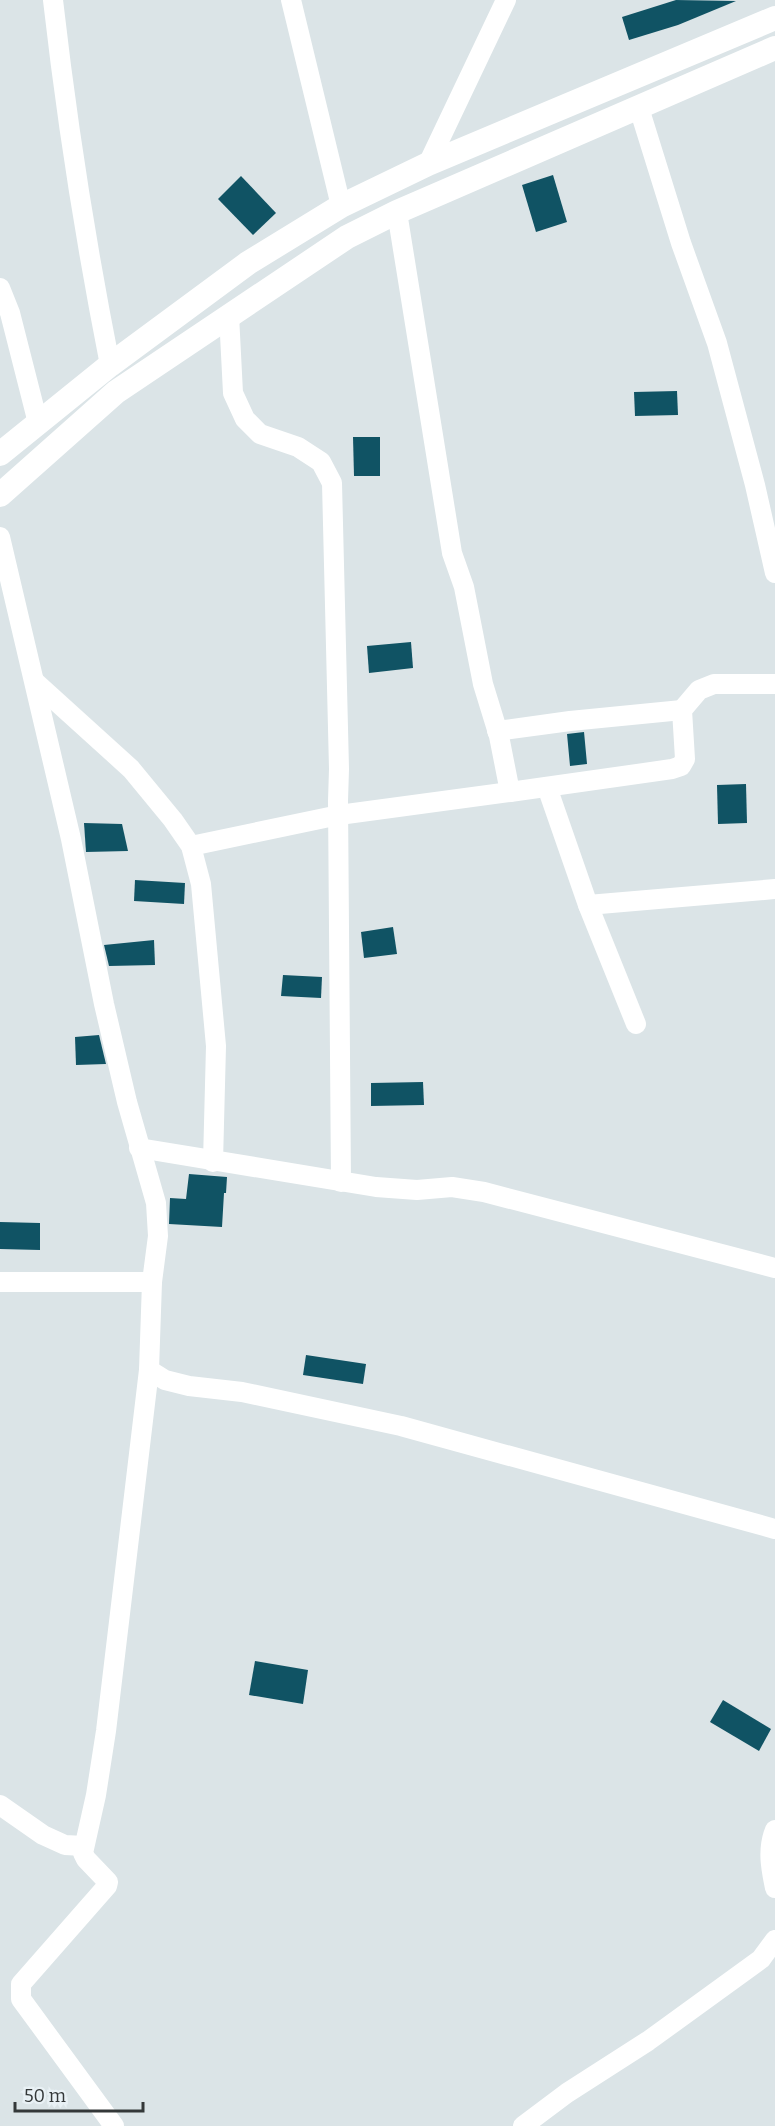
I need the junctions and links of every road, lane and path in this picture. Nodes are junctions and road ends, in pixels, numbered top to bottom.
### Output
1 (53, 0) edge
2 (291, 0) edge
3 (506, 0) edge
4 (775, 18) edge
5 (775, 48) edge
6 (639, 108) junction
7 (428, 164) junction
8 (341, 206) junction
9 (397, 212) junction
10 (0, 288) edge
11 (229, 315) junction
12 (110, 365) junction
13 (38, 423) junction
14 (0, 454) edge
15 (0, 495) edge
16 (0, 537) edge
17 (775, 573) edge
18 (35, 682) junction
19 (775, 684) edge
20 (682, 710) junction
21 (497, 731) junction
22 (547, 787) junction
23 (510, 792) junction
24 (339, 815) junction
25 (191, 846) junction
26 (775, 889) edge
27 (588, 905) junction
28 (636, 1024) dead end
29 (139, 1148) junction
30 (213, 1162) junction
31 (341, 1182) junction
32 (775, 1268) edge
33 (0, 1282) edge
34 (152, 1282) junction
35 (149, 1370) junction
36 (775, 1529) edge
37 (0, 1805) edge
38 (775, 1830) edge
39 (84, 1846) junction
40 (775, 1888) edge
41 (775, 1940) edge
42 (114, 2126) edge
43 (523, 2126) edge

1 - 12 street
2 - 8 street
3 - 7 street
4 - 7 street
5 - 6 street
6 - 9 street
6 - 17 street
7 - 8 street
8 - 12 street
9 - 11 street
9 - 21 street
10 - 13 street
11 - 15 street
11 - 24 street
12 - 13 street
13 - 14 street
16 - 18 street
18 - 25 street
18 - 29 street
19 - 20 street
20 - 21 street
20 - 22 street
21 - 23 street
22 - 23 street
22 - 27 street
23 - 24 street
24 - 25 street
24 - 31 street
25 - 30 street
26 - 27 street
27 - 28 street
29 - 30 street
29 - 34 street
30 - 31 street
31 - 32 street
33 - 34 street
34 - 35 street
35 - 36 street
35 - 39 street
37 - 39 street
38 - 40 street
39 - 42 street
41 - 43 street

